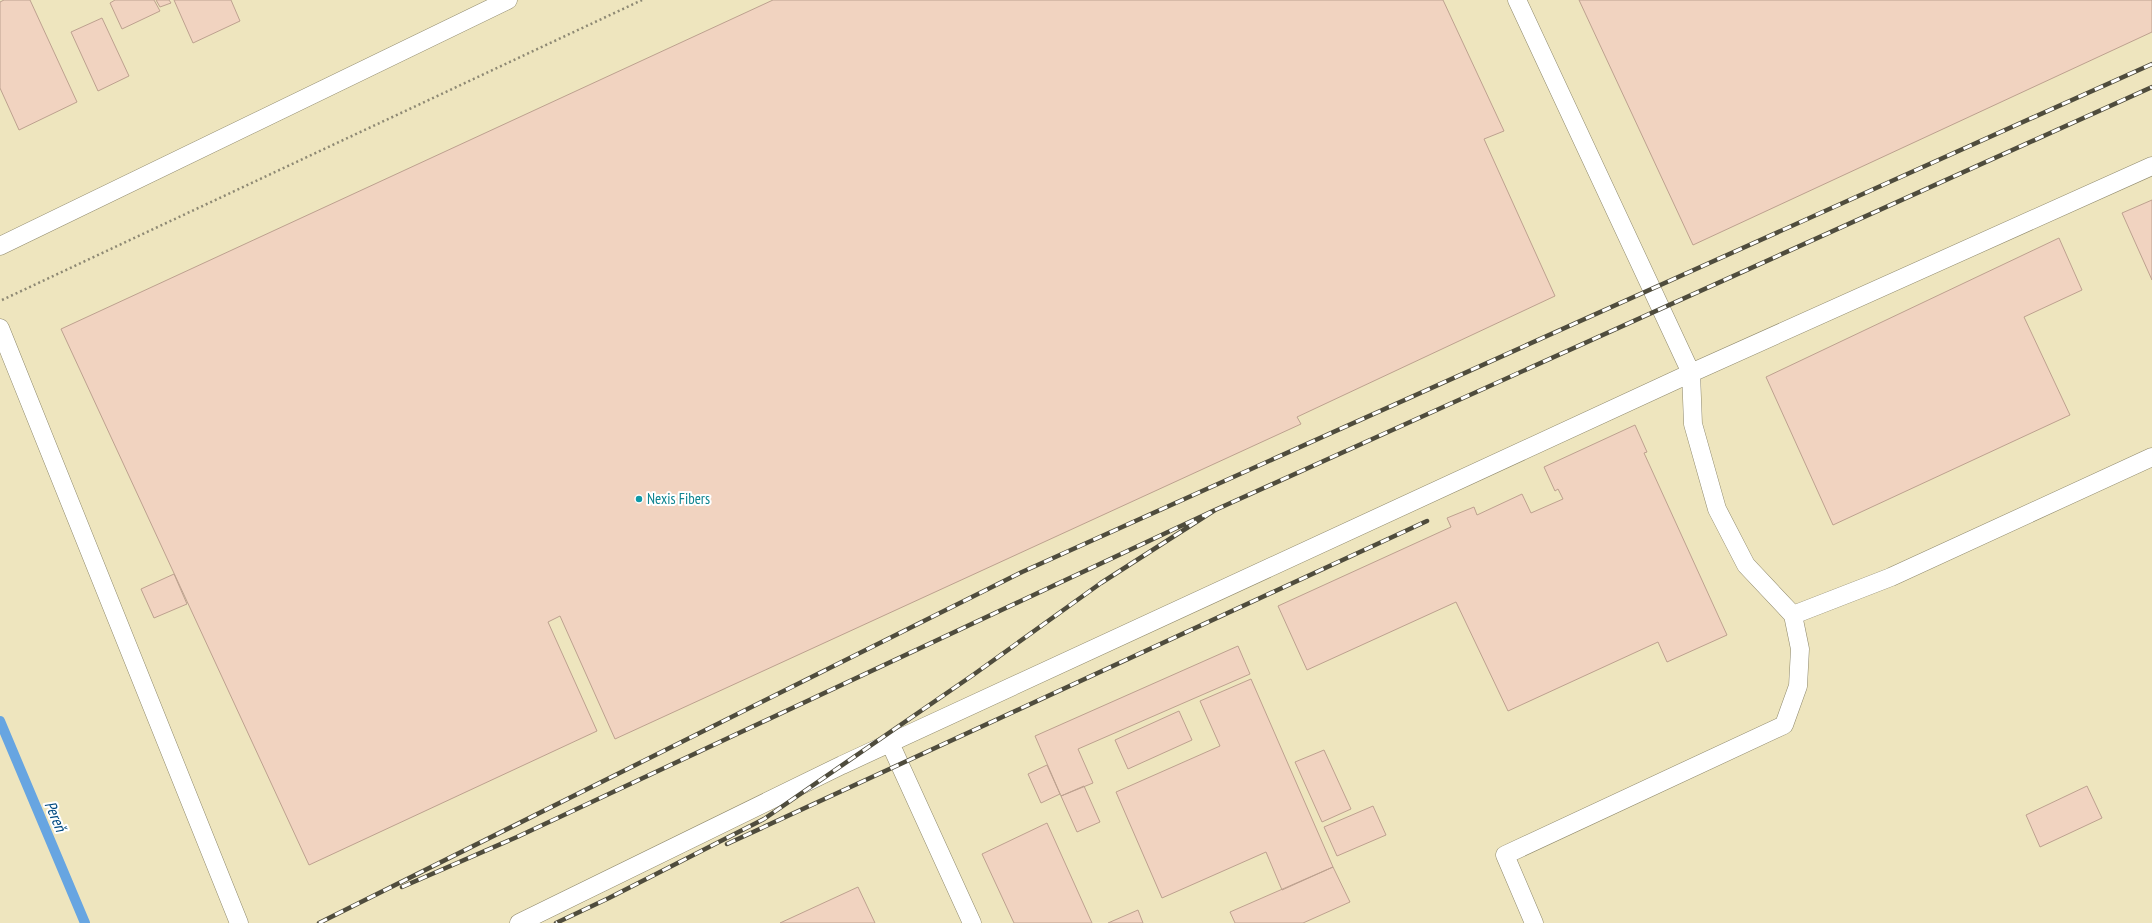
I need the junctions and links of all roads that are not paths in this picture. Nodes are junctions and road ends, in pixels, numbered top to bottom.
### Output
1 (508, 0) edge
2 (1517, 0) edge
3 (2152, 166) edge
4 (0, 246) edge
5 (0, 328) edge
6 (1691, 373) junction
7 (2152, 457) edge
8 (1794, 615) junction
9 (890, 743) junction
10 (239, 923) edge
11 (519, 923) edge
12 (972, 923) edge
13 (1534, 923) edge

1 - 4 lane
2 - 6 lane
3 - 6 lane
5 - 10 lane
6 - 8 lane
6 - 9 lane
7 - 8 lane
8 - 13 lane
9 - 11 lane
9 - 12 lane

